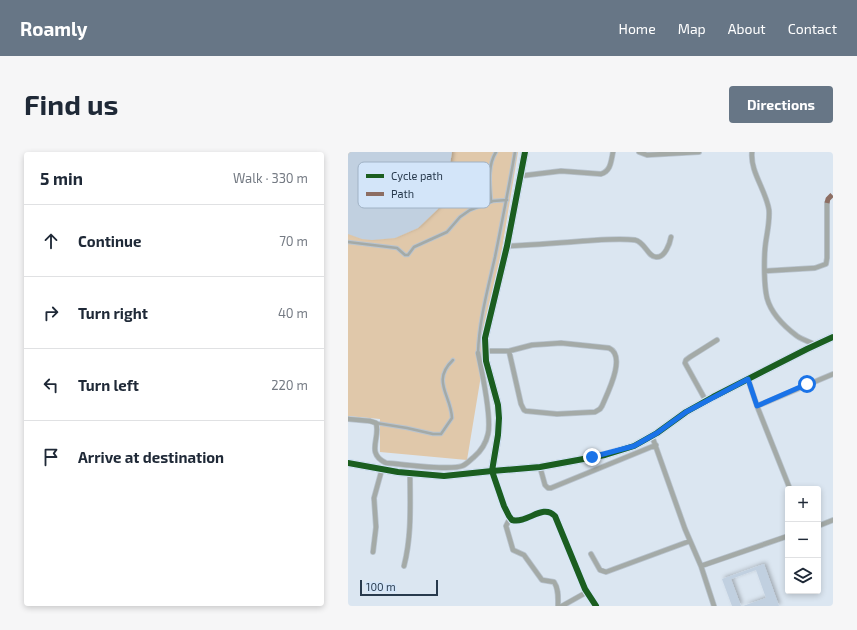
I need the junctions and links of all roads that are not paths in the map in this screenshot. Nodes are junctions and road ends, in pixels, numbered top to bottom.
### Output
1 (496, 152) edge
2 (515, 152) edge
3 (525, 152) edge
4 (613, 152) edge
5 (639, 152) edge
6 (699, 152) edge
7 (752, 152) edge
8 (520, 176) junction
9 (507, 200) junction
10 (491, 201) joint
11 (827, 204) dead end
12 (475, 208) edge
13 (671, 236) dead end
14 (348, 242) edge
15 (507, 246) junction
16 (765, 271) junction
17 (833, 338) edge
18 (717, 340) dead end
19 (816, 345) junction
20 (509, 351) junction
21 (482, 352) junction
22 (453, 360) dead end
23 (833, 374) edge
24 (748, 379) junction
25 (706, 401) junction
26 (757, 406) junction
27 (348, 419) edge
28 (376, 423) junction
29 (652, 436) junction
30 (656, 445) junction
31 (348, 463) edge
32 (540, 467) junction
33 (382, 470) junction
34 (492, 470) junction
35 (410, 473) junction
36 (789, 486) edge
37 (510, 518) junction
38 (833, 520) edge
39 (821, 525) edge
40 (785, 537) edge
41 (690, 541) junction
42 (373, 552) dead end
43 (591, 554) dead end
44 (404, 566) dead end
45 (701, 566) junction
46 (587, 592) junction
47 (558, 606) edge
48 (562, 606) edge
49 (596, 606) edge
50 (714, 606) edge

1 - 10 lane
2 - 9 lane
3 - 8 street
4 - 8 street
5 - 6 street
7 - 16 street
8 - 15 street
9 - 10 lane
9 - 21 lane
11 - 16 street
12 - 14 lane
13 - 15 street
15 - 21 street
16 - 19 street
17 - 19 street
18 - 25 street
19 - 24 street
20 - 20 street
20 - 21 street
21 - 28 street
21 - 34 street
22 - 28 lane
23 - 26 street
24 - 25 street
24 - 26 street
25 - 29 street
26 - 36 street
27 - 28 street
29 - 30 street
29 - 32 street
30 - 32 street
30 - 41 street
31 - 33 street
32 - 34 street
33 - 35 street
33 - 42 street
34 - 35 street
34 - 37 street
35 - 44 street
37 - 46 street
37 - 47 street
38 - 39 street
40 - 45 street
41 - 43 street
41 - 45 street
45 - 50 street
46 - 48 street
46 - 49 street

